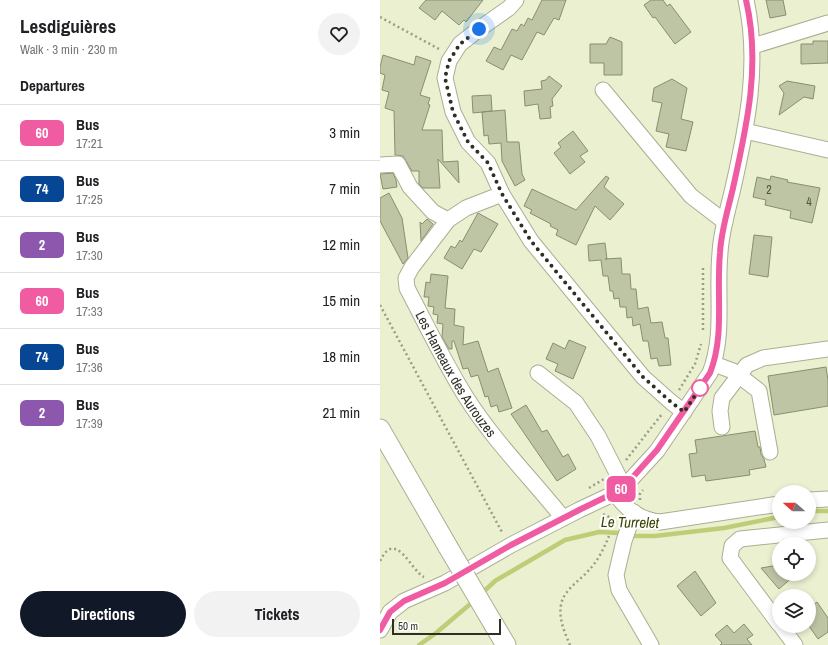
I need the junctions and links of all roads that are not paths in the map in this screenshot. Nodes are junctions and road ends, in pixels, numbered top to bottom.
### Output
1 (516, 0) edge
2 (746, 0) edge
3 (828, 23) edge
4 (753, 46) junction
5 (602, 90) dead end
6 (745, 132) junction
7 (828, 150) edge
8 (380, 165) edge
9 (502, 194) junction
10 (448, 220) junction
11 (725, 222) junction
12 (828, 349) edge
13 (714, 364) junction
14 (538, 373) dead end
15 (738, 375) junction
16 (684, 412) junction
17 (722, 427) dead end
18 (380, 429) edge
19 (770, 452) dead end
20 (619, 490) junction
21 (828, 499) edge
22 (816, 500) edge
23 (772, 505) edge
24 (634, 512) junction
25 (563, 518) junction
26 (828, 530) edge
27 (772, 614) edge
28 (380, 630) edge
29 (786, 633) edge
30 (506, 645) edge
31 (651, 645) edge
32 (795, 645) edge

1 - 9 street
2 - 4 street
3 - 4 street
4 - 6 street
5 - 11 street
6 - 7 street
6 - 11 street
8 - 10 street
9 - 10 street, Les Hameaux des Aurouzes
9 - 16 street
10 - 25 street, Les Hameaux des Aurouzes
11 - 13 street
12 - 15 street
13 - 15 street
13 - 16 street
14 - 20 street
15 - 17 street
15 - 19 street
16 - 20 street
18 - 30 main road, bridge
20 - 24 street
20 - 25 street
21 - 22 street
23 - 24 street
24 - 31 street
25 - 28 street
26 - 27 street
29 - 32 street

